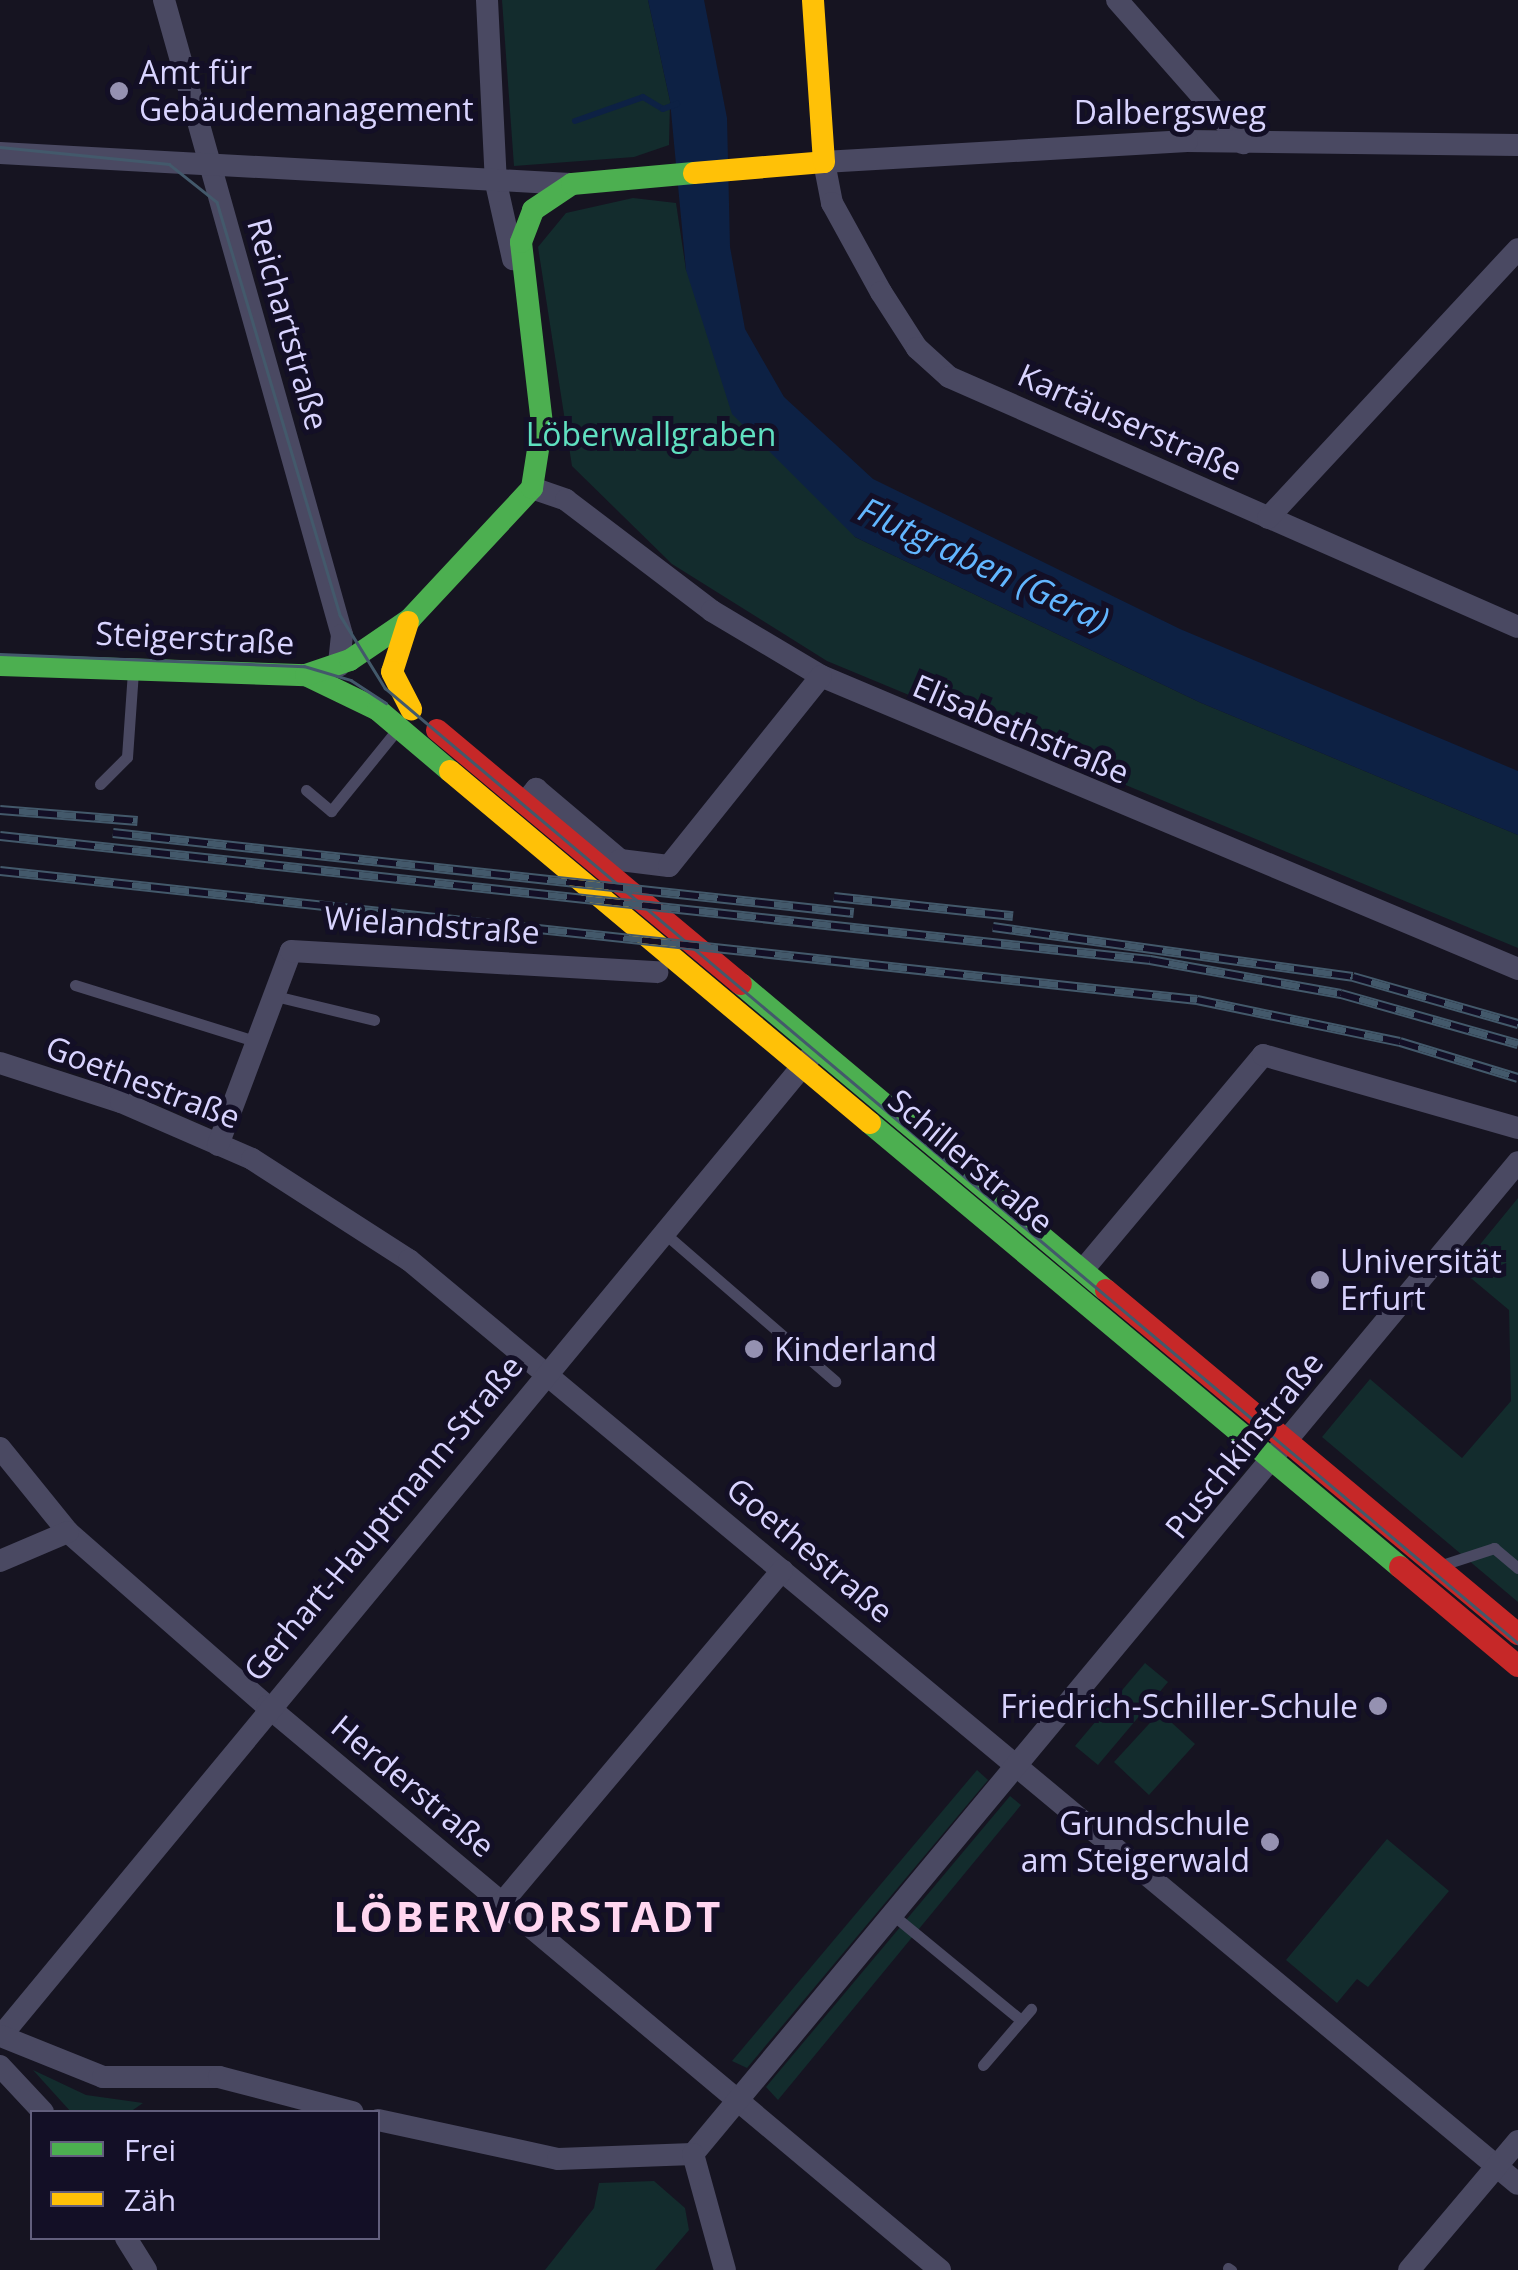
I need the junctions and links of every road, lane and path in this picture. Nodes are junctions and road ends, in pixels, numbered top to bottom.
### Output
1 (164, 0) edge
2 (487, 0) edge
3 (813, 0) edge
4 (1118, 0) edge
5 (1242, 143) junction
6 (1518, 145) edge
7 (0, 153) edge
8 (824, 162) junction
9 (212, 171) junction
10 (496, 183) junction
11 (572, 184) junction
12 (1515, 259) edge
13 (525, 320) junction
14 (532, 488) junction
15 (1268, 518) junction
16 (410, 619) junction
17 (1518, 627) edge
18 (0, 665) edge
19 (133, 666) junction
20 (307, 666) junction
21 (340, 666) junction
22 (821, 676) junction
23 (378, 710) joint
24 (405, 718) junction
25 (100, 784) dead end
26 (306, 790) dead end
27 (526, 801) junction
28 (1518, 969) edge
29 (657, 972) dead end
30 (75, 985) dead end
31 (271, 994) junction
32 (374, 1020) dead end
33 (255, 1041) junction
34 (812, 1055) junction
35 (0, 1063) edge
36 (1518, 1128) edge
37 (218, 1145) junction
38 (1518, 1162) edge
39 (663, 1232) junction
40 (1087, 1265) junction
41 (547, 1374) junction
42 (835, 1381) dead end
43 (1290, 1440) junction
44 (0, 1448) edge
45 (1274, 1460) junction
46 (68, 1532) junction
47 (0, 1562) edge
48 (1438, 1566) junction
49 (1518, 1568) edge
50 (782, 1570) junction
51 (1518, 1634) edge
52 (1518, 1666) edge
53 (268, 1706) junction
54 (1018, 1767) junction
55 (502, 1903) junction
56 (893, 1914) junction
57 (1031, 2009) dead end
58 (1021, 2020) junction
59 (0, 2037) edge
60 (983, 2065) dead end
61 (0, 2066) edge
62 (738, 2100) junction
63 (41, 2110) edge
64 (345, 2110) edge
65 (380, 2120) edge
66 (1518, 2141) edge
67 (693, 2154) junction
68 (1497, 2167) junction
69 (1518, 2184) edge
70 (127, 2240) edge
71 (146, 2270) edge
72 (725, 2270) edge
73 (940, 2270) edge
74 (1409, 2270) edge

1 - 9 street, Reichartstraße
2 - 10 street
3 - 8 main road
4 - 5 street
5 - 6 street, Dalbergsweg
5 - 8 street, Dalbergsweg
7 - 9 street
8 - 11 main road
8 - 15 street, Kartäuserstraße
9 - 10 street
9 - 21 street, Reichartstraße
10 - 11 street
10 - 13 street
11 - 13 main road
12 - 15 street
13 - 14 main road
14 - 16 main road
14 - 22 street, Elisabethstraße
15 - 17 street, Kartäuserstraße
16 - 21 main road
16 - 24 main road
18 - 19 main road, Steigerstraße
19 - 20 main road, Steigerstraße
19 - 25 lane
20 - 21 main road, Steigerstraße
20 - 23 main road, Steigerstraße
21 - 24 main road, Steigerstraße
22 - 27 street, Schillerstraße
22 - 28 street, Elisabethstraße
23 - 24 main road, Schillerstraße
24 - 26 lane
24 - 27 main road, Schillerstraße
24 - 34 main road, Schillerstraße
27 - 34 main road, Schillerstraße
29 - 31 street, Wielandstraße
30 - 33 lane
31 - 32 lane
31 - 33 street, Wielandstraße
33 - 37 street, Wielandstraße
34 - 39 street, Gerhart-Hauptmann-Straße
34 - 40 main road, Schillerstraße
34 - 45 main road, Schillerstraße
35 - 37 street, Goethestraße
36 - 40 street
37 - 41 street, Goethestraße
38 - 43 street, Puschkinstraße
39 - 41 street, Gerhart-Hauptmann-Straße
39 - 42 lane
40 - 43 main road, Schillerstraße
41 - 50 street, Goethestraße
41 - 53 street, Gerhart-Hauptmann-Straße
43 - 45 street, Puschkinstraße
43 - 48 main road, Schillerstraße
44 - 46 street, Herderstraße
45 - 52 main road, Schillerstraße
45 - 54 street, Puschkinstraße
46 - 47 street
46 - 53 street, Herderstraße
48 - 49 lane
48 - 51 main road, Schillerstraße
50 - 54 street, Goethestraße
50 - 55 street
53 - 55 street, Herderstraße
53 - 59 street, Gerhart-Hauptmann-Straße
54 - 56 street, Puschkinstraße
54 - 68 street, Goethestraße
55 - 62 street, Herderstraße
56 - 58 lane
56 - 62 street, Puschkinstraße
57 - 58 lane
58 - 60 lane
59 - 64 street
61 - 63 street
62 - 67 street, Puschkinstraße
62 - 73 street, Herderstraße
65 - 67 street
66 - 68 street
67 - 72 street
68 - 69 street, Goethestraße
68 - 74 street
70 - 71 street

